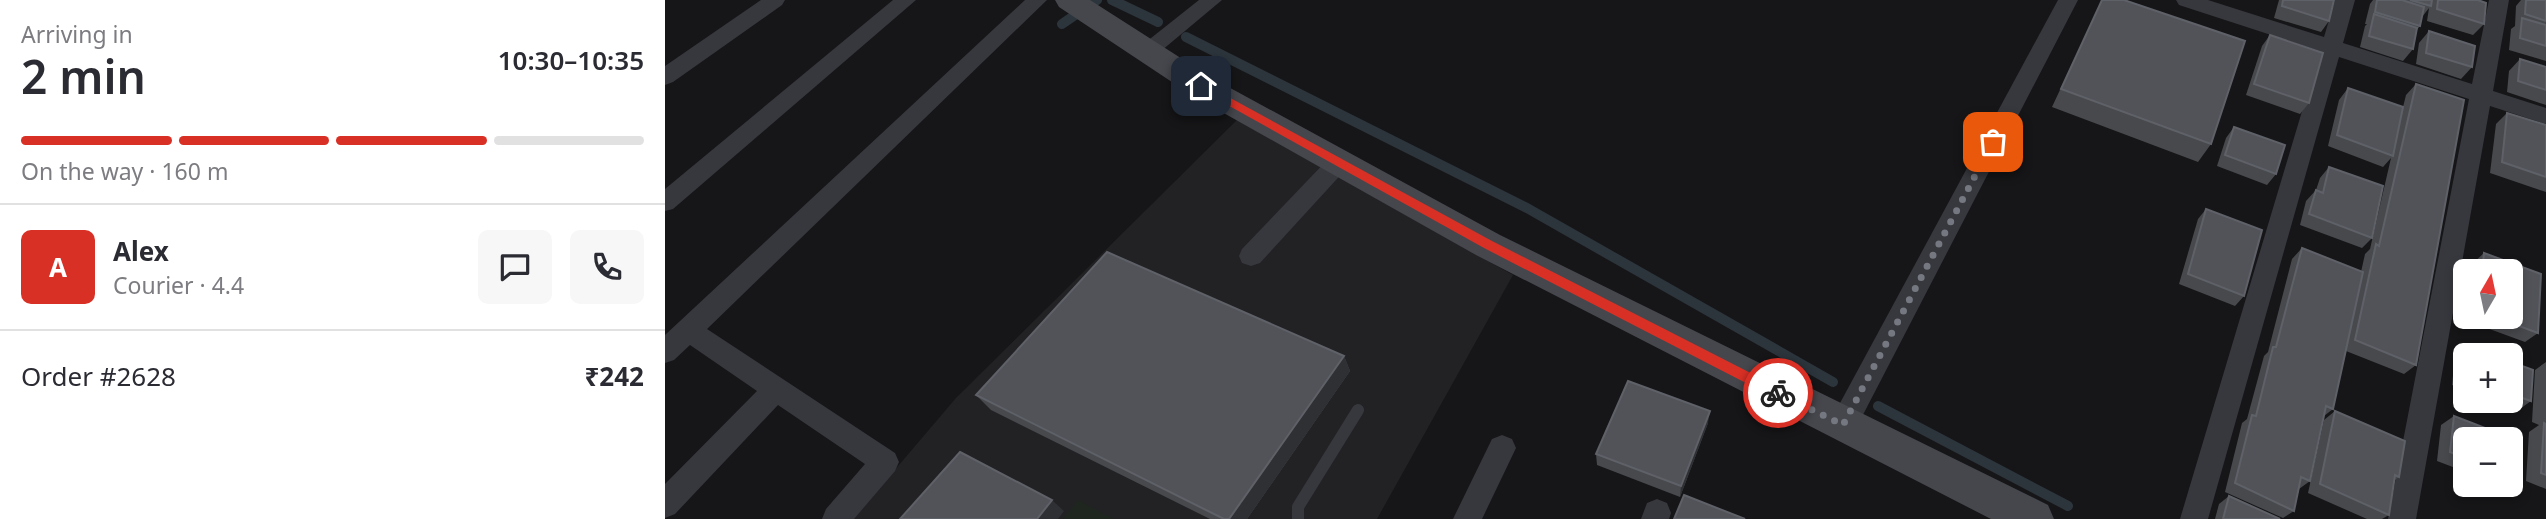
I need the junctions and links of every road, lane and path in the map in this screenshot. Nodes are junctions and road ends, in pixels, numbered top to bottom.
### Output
1 (775, 0) edge
2 (906, 0) edge
3 (1037, 0) edge
4 (1212, 0) edge
5 (2068, 0) edge
6 (2186, 0) edge
7 (2345, 0) edge
8 (2499, 0) edge
9 (1078, 6) edge
10 (2330, 46) junction
11 (1148, 51) junction
12 (665, 77) edge
13 (2480, 95) junction
14 (2546, 116) edge
15 (1339, 162) junction
16 (665, 202) edge
17 (1251, 256) dead end
18 (688, 330) junction
19 (665, 352) edge
20 (776, 389) junction
21 (1358, 410) dead end
22 (1843, 425) junction
23 (1503, 448) dead end
24 (665, 504) edge
25 (836, 519) edge
26 (1298, 519) edge
27 (1467, 519) edge
28 (2033, 519) edge
29 (2194, 519) edge
30 (2402, 519) edge

1 - 12 street
2 - 16 street
3 - 18 street
4 - 11 street
5 - 22 street
6 - 10 street
7 - 10 street
8 - 13 street
9 - 11 street
10 - 13 street
10 - 29 street
11 - 15 street
13 - 14 street
13 - 30 street
15 - 17 street
15 - 22 street
18 - 19 street
18 - 20 street
20 - 24 street
20 - 25 street
21 - 26 lane
22 - 28 street
23 - 27 street

